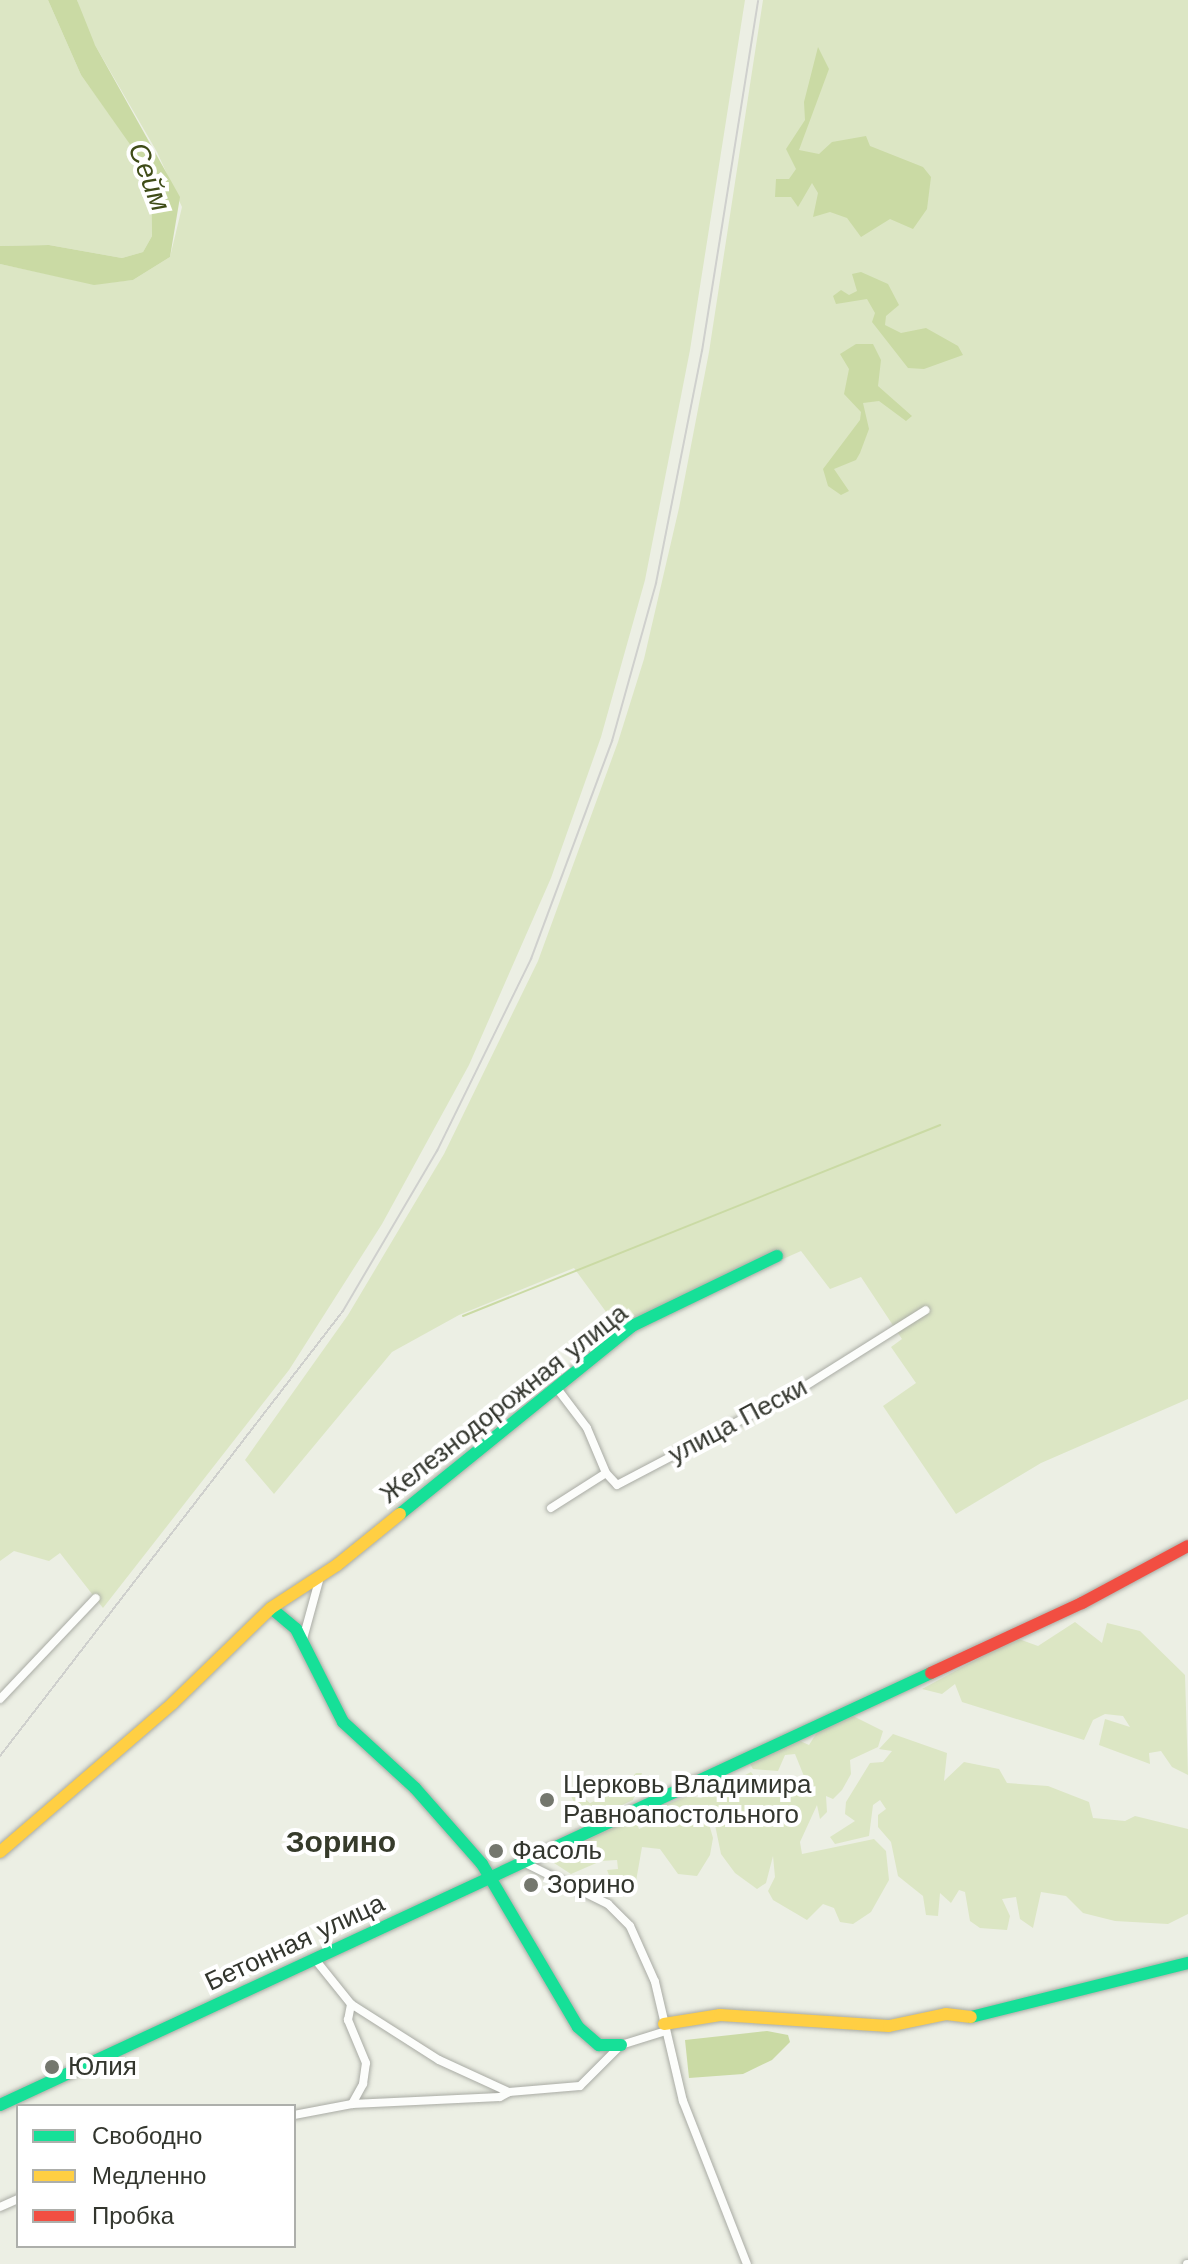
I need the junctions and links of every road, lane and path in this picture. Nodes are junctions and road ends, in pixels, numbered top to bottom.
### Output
1 (777, 1256) dead end
2 (926, 1310) dead end
3 (556, 1387) junction
4 (606, 1473) junction
5 (551, 1508) dead end
6 (1188, 1546) edge
7 (320, 1577) junction
8 (96, 1598) dead end
9 (271, 1608) junction
10 (302, 1644) junction
11 (0, 1699) edge
12 (0, 1852) edge
13 (523, 1861) junction
14 (489, 1877) junction
15 (314, 1958) junction
16 (1188, 1963) edge
17 (351, 2004) junction
18 (665, 2028) junction
19 (621, 2045) junction
20 (509, 2092) junction
21 (352, 2104) junction
22 (0, 2105) edge
23 (296, 2115) edge
24 (747, 2264) edge

1 - 3 street, Железнодорожная улица
2 - 4 street, улица Пески
3 - 4 street
3 - 7 street, Железнодорожная улица
4 - 5 street
6 - 13 street, Бетонная улица
7 - 9 street, Железнодорожная улица
7 - 10 street
8 - 11 street
9 - 10 street
9 - 12 street, Железнодорожная улица
10 - 14 street
13 - 14 street, Бетонная улица
13 - 18 street
14 - 15 street, Бетонная улица
14 - 19 street
15 - 17 street
15 - 22 street, Бетонная улица
16 - 18 street
17 - 20 street
17 - 21 street
18 - 19 street
18 - 24 street
19 - 20 street
20 - 21 street
21 - 23 street

